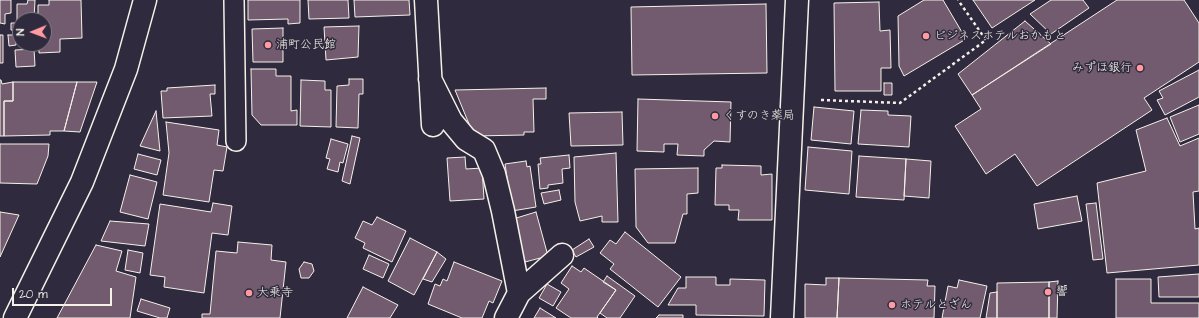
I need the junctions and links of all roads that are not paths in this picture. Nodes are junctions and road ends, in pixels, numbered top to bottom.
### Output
1 (145, 0) edge
2 (234, 0) edge
3 (426, 0) edge
4 (797, 0) edge
5 (430, 78) junction
6 (433, 125) dead end
7 (236, 141) dead end
8 (562, 254) dead end
9 (519, 294) junction
10 (15, 318) edge
11 (506, 318) edge
12 (782, 318) edge

1 - 10 street
2 - 7 lane
3 - 5 street
4 - 12 street
5 - 6 street
5 - 9 street
8 - 9 street
9 - 11 street

